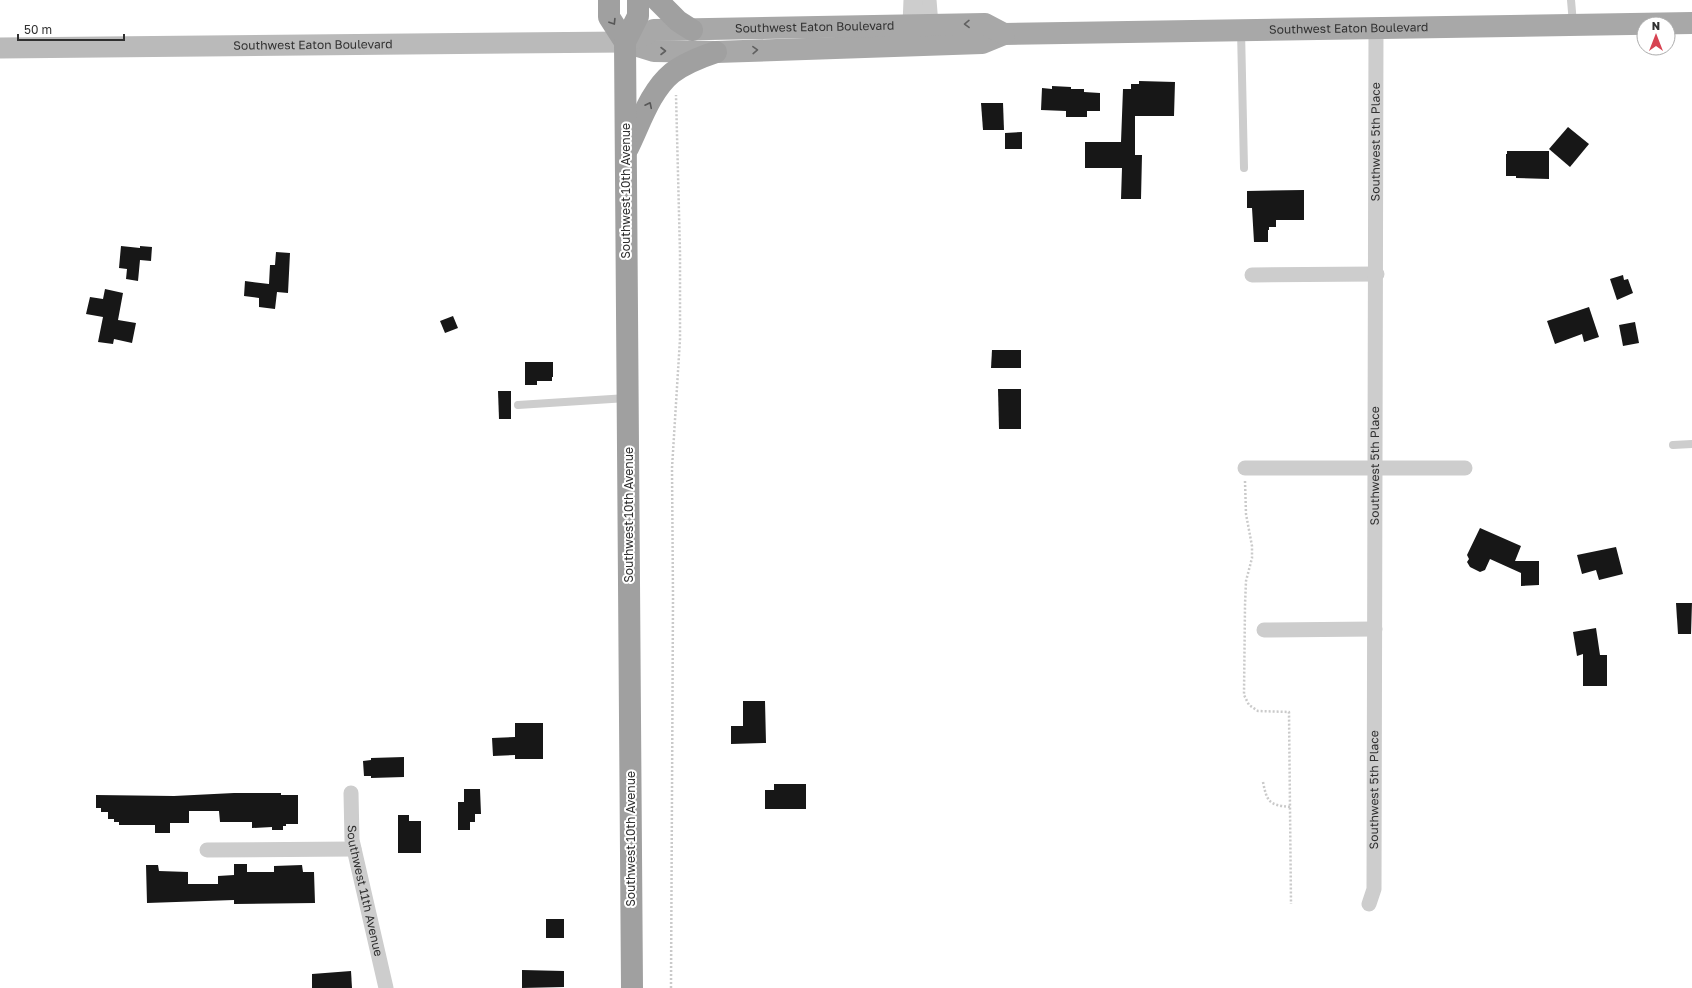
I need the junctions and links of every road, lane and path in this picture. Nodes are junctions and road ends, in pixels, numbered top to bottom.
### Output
1 (609, 0) edge
2 (638, 0) edge
3 (657, 0) edge
4 (913, 0) edge
5 (927, 0) edge
6 (1571, 0) edge
7 (1692, 23) edge
8 (920, 25) junction
9 (1573, 25) junction
10 (1376, 28) junction
11 (692, 30) junction
12 (1241, 30) junction
13 (1004, 34) junction
14 (625, 42) junction
15 (857, 47) junction
16 (0, 48) edge
17 (716, 52) junction
18 (670, 74) junction
19 (626, 153) junction
20 (1244, 168) dead end
21 (1377, 274) junction
22 (1252, 275) dead end
23 (628, 398) junction
24 (518, 405) dead end
25 (1692, 444) edge
26 (1673, 445) dead end
27 (1245, 468) joint
28 (1376, 468) junction
29 (1465, 468) dead end
30 (1375, 629) junction
31 (1264, 630) dead end
32 (1262, 782) dead end
33 (351, 793) dead end
34 (1290, 807) junction
35 (354, 849) junction
36 (207, 850) dead end
37 (1291, 904) dead end
38 (1369, 904) dead end
39 (386, 988) edge
40 (632, 988) edge
41 (671, 988) edge

1 -> 14 highway
2 - 14 highway, Southwest 10th Avenue
3 - 11 highway
4 - 8 street
5 - 8 street
6 - 9 lane
7 - 9 main road, Southwest Eaton Boulevard
8 - 11 main road, Southwest Eaton Boulevard
13 -> 8 main road, Southwest Eaton Boulevard
8 - 15 main road
9 - 10 main road, Southwest Eaton Boulevard
10 - 12 main road, Southwest Eaton Boulevard
10 - 21 street, Southwest 5th Place
11 - 14 main road, Southwest Eaton Boulevard
12 - 13 main road, Southwest Eaton Boulevard
12 - 20 lane
13 - 15 main road, Southwest Eaton Boulevard
14 - 16 main road, Southwest Eaton Boulevard
14 -> 17 main road, Southwest Eaton Boulevard
14 - 19 highway, Southwest 10th Avenue
17 -> 15 main road, Southwest Eaton Boulevard
17 - 18 highway
19 -> 18 highway
18 - 41 path
19 - 23 highway, Southwest 10th Avenue
21 - 22 street
21 - 28 street, Southwest 5th Place
23 - 24 lane
23 - 40 highway, Southwest 10th Avenue
25 - 26 lane
27 - 28 street
27 - 34 path
28 - 29 street
28 - 30 street, Southwest 5th Place
30 - 31 street
30 - 38 street, Southwest 5th Place
32 - 34 path
33 - 35 street, Southwest 11th Avenue
34 - 37 path
35 - 36 street
35 - 39 street, Southwest 11th Avenue

